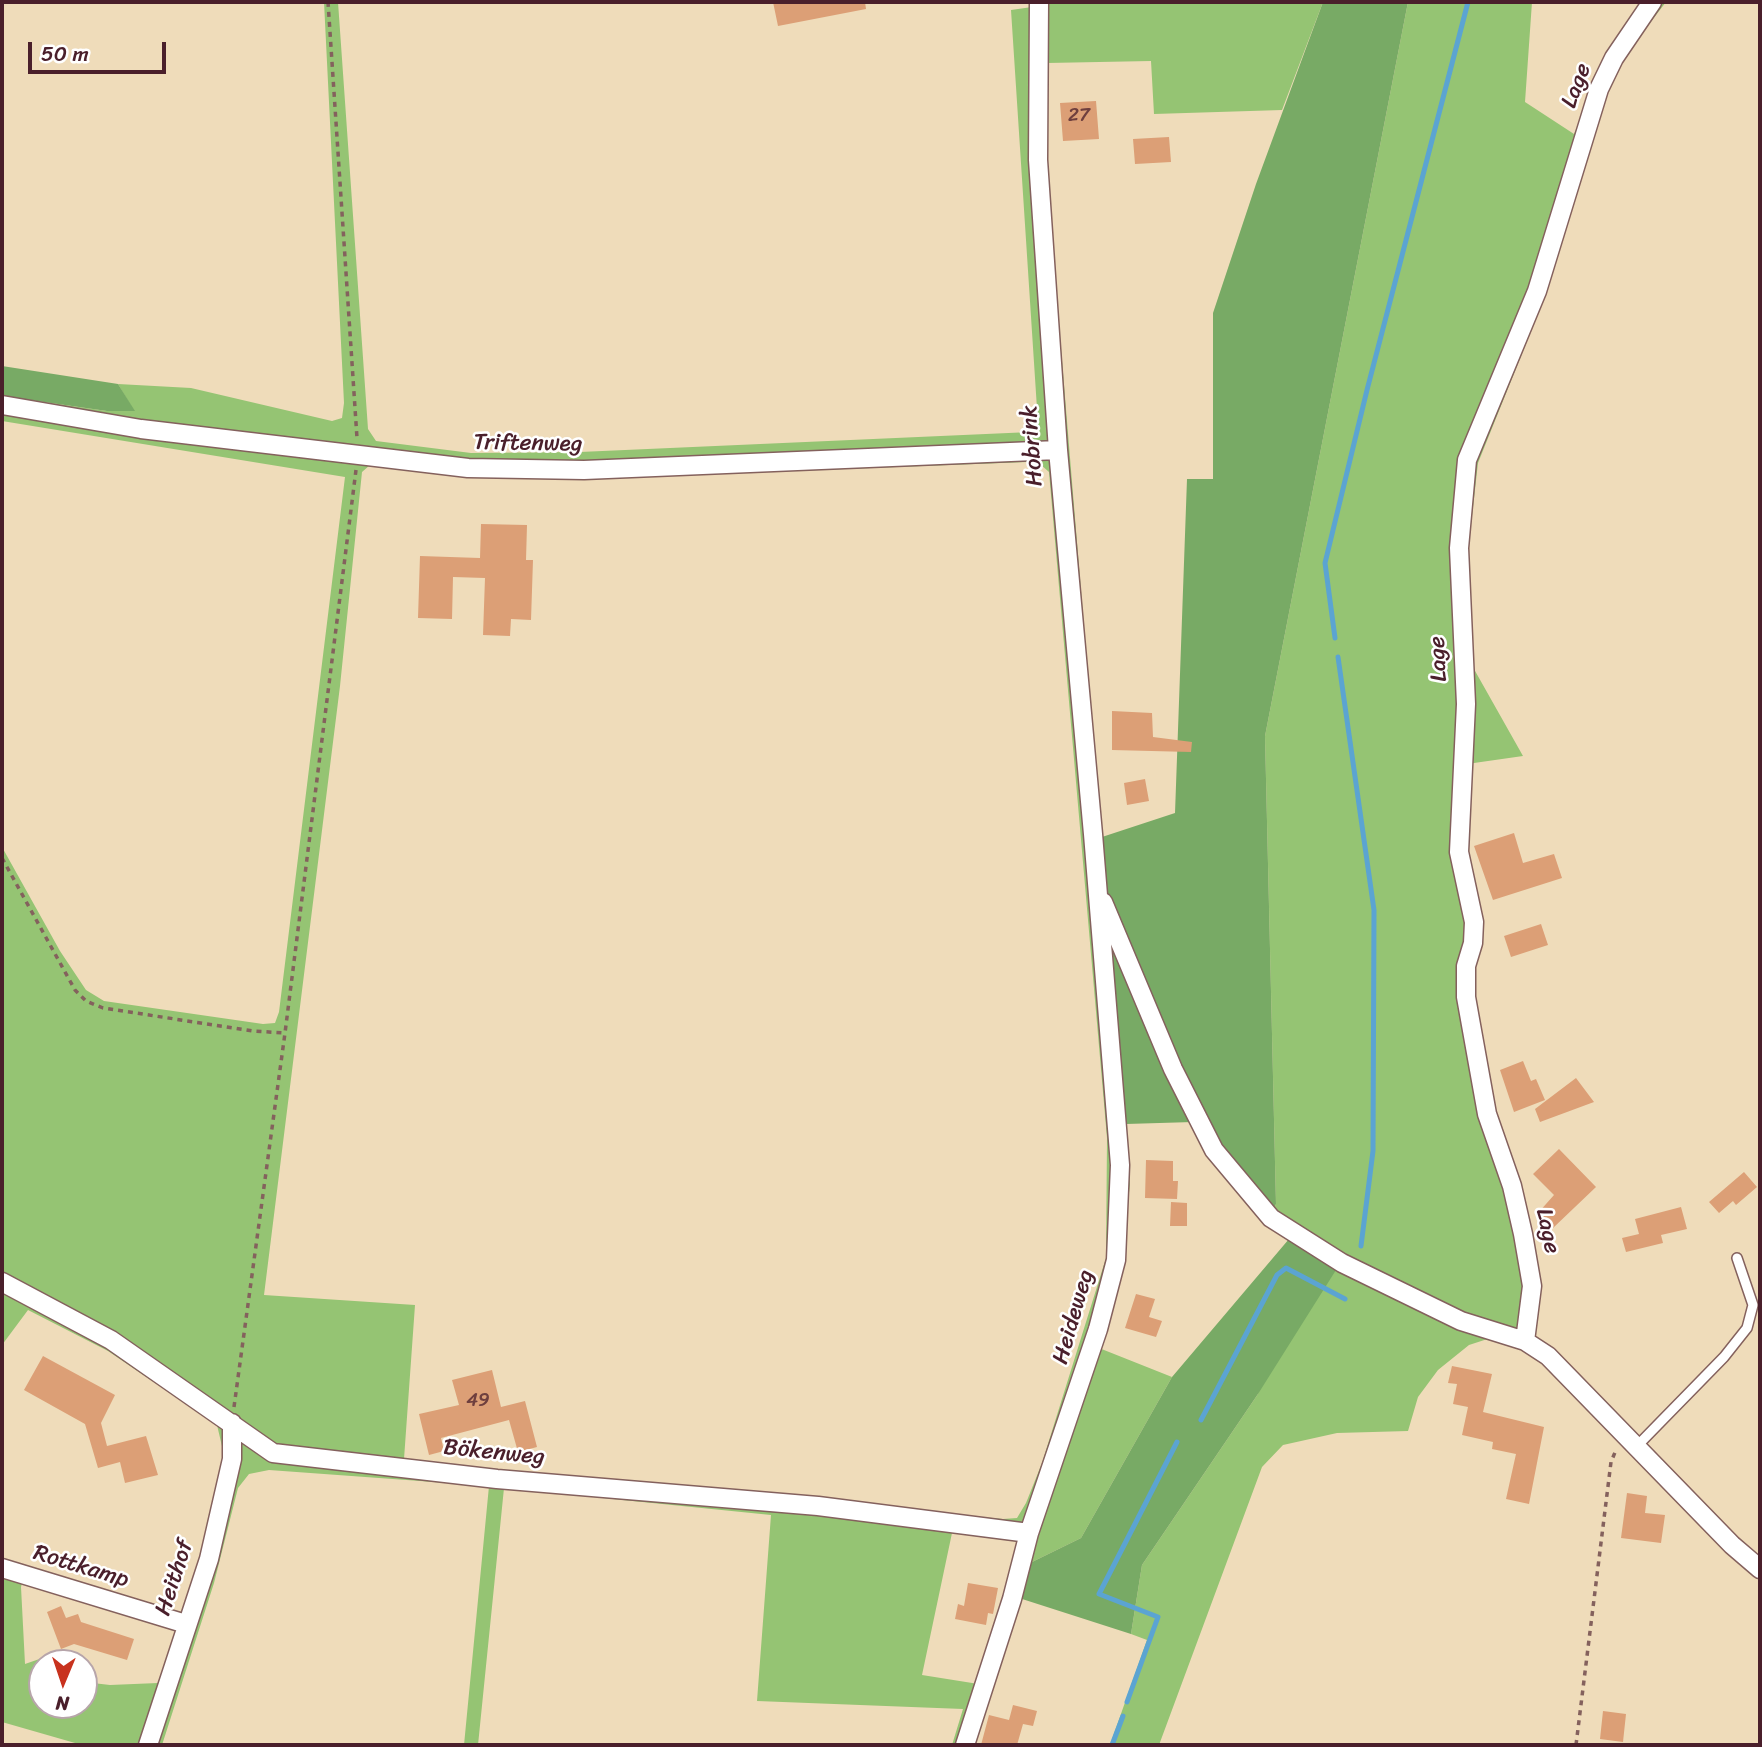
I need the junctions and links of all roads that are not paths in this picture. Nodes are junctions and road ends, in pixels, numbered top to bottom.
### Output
1 (1039, 2) edge
2 (1652, 2) edge
3 (2, 405) edge
4 (1058, 450) junction
5 (1097, 885) junction
6 (1737, 1258) dead end
7 (2, 1282) edge
8 (1525, 1341) junction
9 (232, 1423) junction
10 (1637, 1446) junction
11 (1029, 1533) junction
12 (2, 1568) edge
13 (1760, 1569) edge
14 (186, 1624) junction
15 (148, 1745) edge
16 (965, 1745) edge

1 - 4 street, Hobrink
2 - 8 street, Lage
3 - 4 street, Triftenweg
4 - 5 street, Hobrink
5 - 8 street
5 - 11 street, Heideweg
6 - 10 lane
7 - 9 street, Bökenweg
8 - 10 street
9 - 11 street, Bökenweg
9 - 14 street, Heithof
10 - 13 street
11 - 16 street, Heideweg
12 - 14 street, Rottkamp
14 - 15 street, Heithof

